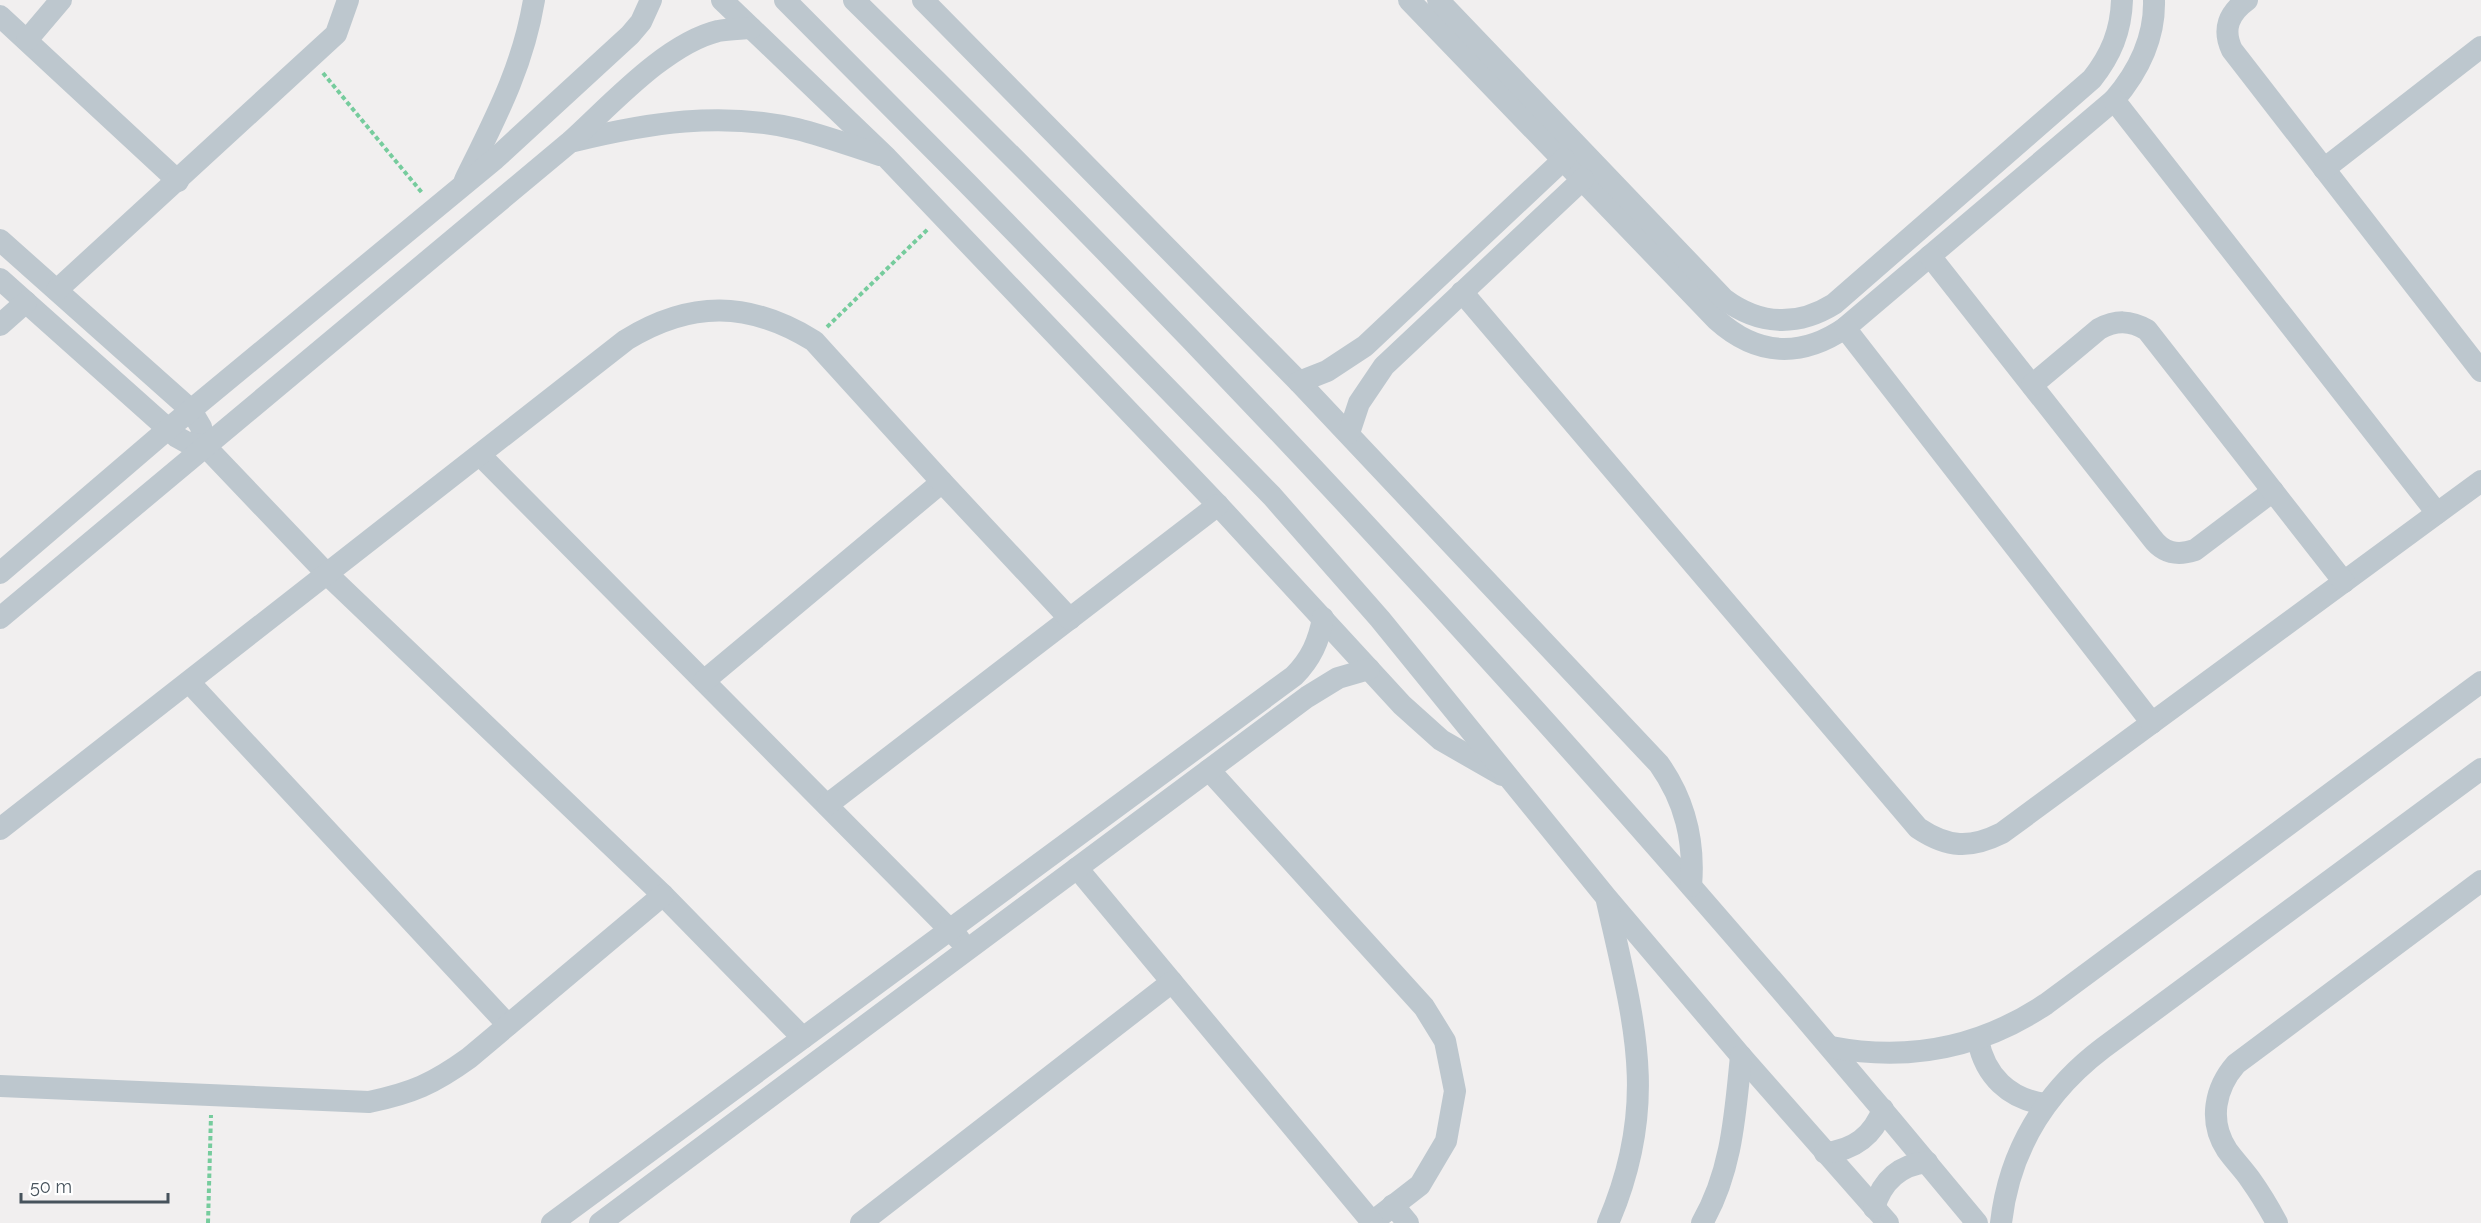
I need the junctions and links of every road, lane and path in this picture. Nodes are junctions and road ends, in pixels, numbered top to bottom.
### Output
1 (61, 0) edge
2 (348, 0) edge
3 (534, 0) edge
4 (651, 0) edge
5 (722, 0) edge
6 (785, 0) edge
7 (854, 0) edge
8 (923, 0) edge
9 (1409, 0) edge
10 (1438, 0) edge
11 (2122, 0) edge
12 (2154, 0) edge
13 (2247, 0) edge
14 (0, 16) edge
15 (751, 27) junction
16 (27, 40) junction
17 (2481, 47) edge
18 (311, 58) junction
19 (2114, 100) junction
20 (570, 142) junction
21 (887, 158) junction
22 (1564, 159) junction
23 (2324, 169) junction
24 (1592, 179) junction
25 (178, 181) junction
26 (461, 188) junction
27 (435, 209) junction
28 (942, 215) junction
29 (0, 240) edge
30 (1930, 256) junction
31 (0, 279) edge
32 (57, 290) junction
33 (1462, 292) junction
34 (26, 303) junction
35 (1410, 304) junction
36 (1429, 323) junction
37 (0, 325) edge
38 (1845, 328) junction
39 (814, 340) junction
40 (1353, 355) junction
41 (2481, 371) edge
42 (1375, 376) junction
43 (1299, 382) junction
44 (2032, 385) junction
45 (191, 410) junction
46 (168, 429) junction
47 (1349, 433) junction
48 (205, 447) junction
49 (480, 455) junction
50 (2481, 481) edge
51 (942, 482) junction
52 (2273, 491) junction
53 (1218, 505) junction
54 (2437, 513) junction
55 (0, 573) edge
56 (327, 574) junction
57 (2344, 582) junction
58 (0, 618) edge
59 (1323, 618) junction
60 (1070, 619) junction
61 (1369, 669) junction
62 (704, 681) junction
63 (189, 682) junction
64 (2481, 682) edge
65 (2152, 723) junction
66 (2481, 769) edge
67 (1209, 770) junction
68 (1509, 779) junction
69 (827, 805) junction
70 (0, 829) edge
71 (1077, 868) junction
72 (1690, 886) junction
73 (2478, 889) edge
74 (663, 895) junction
75 (1606, 897) junction
76 (950, 930) junction
77 (969, 949) junction
78 (1172, 982) junction
79 (508, 1025) junction
80 (803, 1038) junction
81 (1978, 1040) junction
82 (1831, 1047) junction
83 (1741, 1056) junction
84 (0, 1086) edge
85 (212, 1096) junction
86 (2045, 1104) junction
87 (1882, 1109) junction
88 (1826, 1153) junction
89 (1927, 1162) junction
90 (1394, 1205) junction
91 (1881, 1215) edge
92 (870, 1220) edge
93 (1372, 1222) edge
94 (208, 1223) edge
95 (552, 1223) edge
96 (600, 1223) edge
97 (1408, 1223) edge
98 (1608, 1223) edge
99 (1702, 1223) edge
100 (1977, 1223) edge
101 (2001, 1223) edge
102 (2277, 1223) edge

1 - 16 street
2 - 18 street
3 - 26 street
4 - 26 street
5 - 15 street
6 - 68 street
7 - 72 street
8 - 43 street
9 - 22 street
10 - 24 street
11 - 24 street
12 - 19 street
13 - 23 street
14 - 16 street
15 - 20 street
15 - 21 street
16 - 25 street
17 - 23 street
18 - 25 street
18 - 27 path
19 - 30 street
19 - 54 street
20 - 21 street
20 - 48 street
21 - 28 street
22 - 24 street
22 - 35 street
23 - 41 street
24 - 33 street
24 - 38 street
25 - 32 street
26 - 27 street
27 - 45 street
28 - 39 path
28 - 53 street
29 - 32 street
30 - 38 street
30 - 44 street
31 - 34 street
32 - 45 street
33 - 36 street
33 - 65 street
34 - 37 street
34 - 46 street
35 - 36 street
35 - 40 street
36 - 42 street
38 - 65 street
39 - 49 street
39 - 51 street
40 - 42 street
40 - 43 street
42 - 47 street
43 - 47 street
44 - 52 street
44 - 52 street
45 - 46 street
45 - 48 street
46 - 48 street
46 - 55 street
47 - 72 street
48 - 56 street
48 - 58 street
49 - 56 street
49 - 62 street
50 - 54 street
51 - 60 street
51 - 62 street
52 - 57 street
53 - 59 street
53 - 60 street
54 - 57 street
56 - 63 street
56 - 74 street
57 - 65 street
59 - 61 street
59 - 76 street
60 - 69 street
61 - 67 street
61 - 68 street
62 - 69 street
63 - 70 street
63 - 79 street
64 - 81 street
66 - 86 street
67 - 71 street
67 - 90 street
68 - 75 street
69 - 76 street
71 - 77 street
71 - 78 street
72 - 82 street
73 - 102 street
74 - 79 street
74 - 80 street
75 - 83 street
75 - 98 street
76 - 77 street
76 - 80 street
77 - 96 street
78 - 92 street
78 - 93 street
79 - 85 street
80 - 95 street
81 - 82 street
81 - 86 street
82 - 87 street
83 - 88 street
83 - 99 street
84 - 85 street
85 - 94 path
86 - 101 street
87 - 88 street
87 - 89 street
88 - 91 street
89 - 91 street
89 - 100 street
90 - 93 street
90 - 97 street

